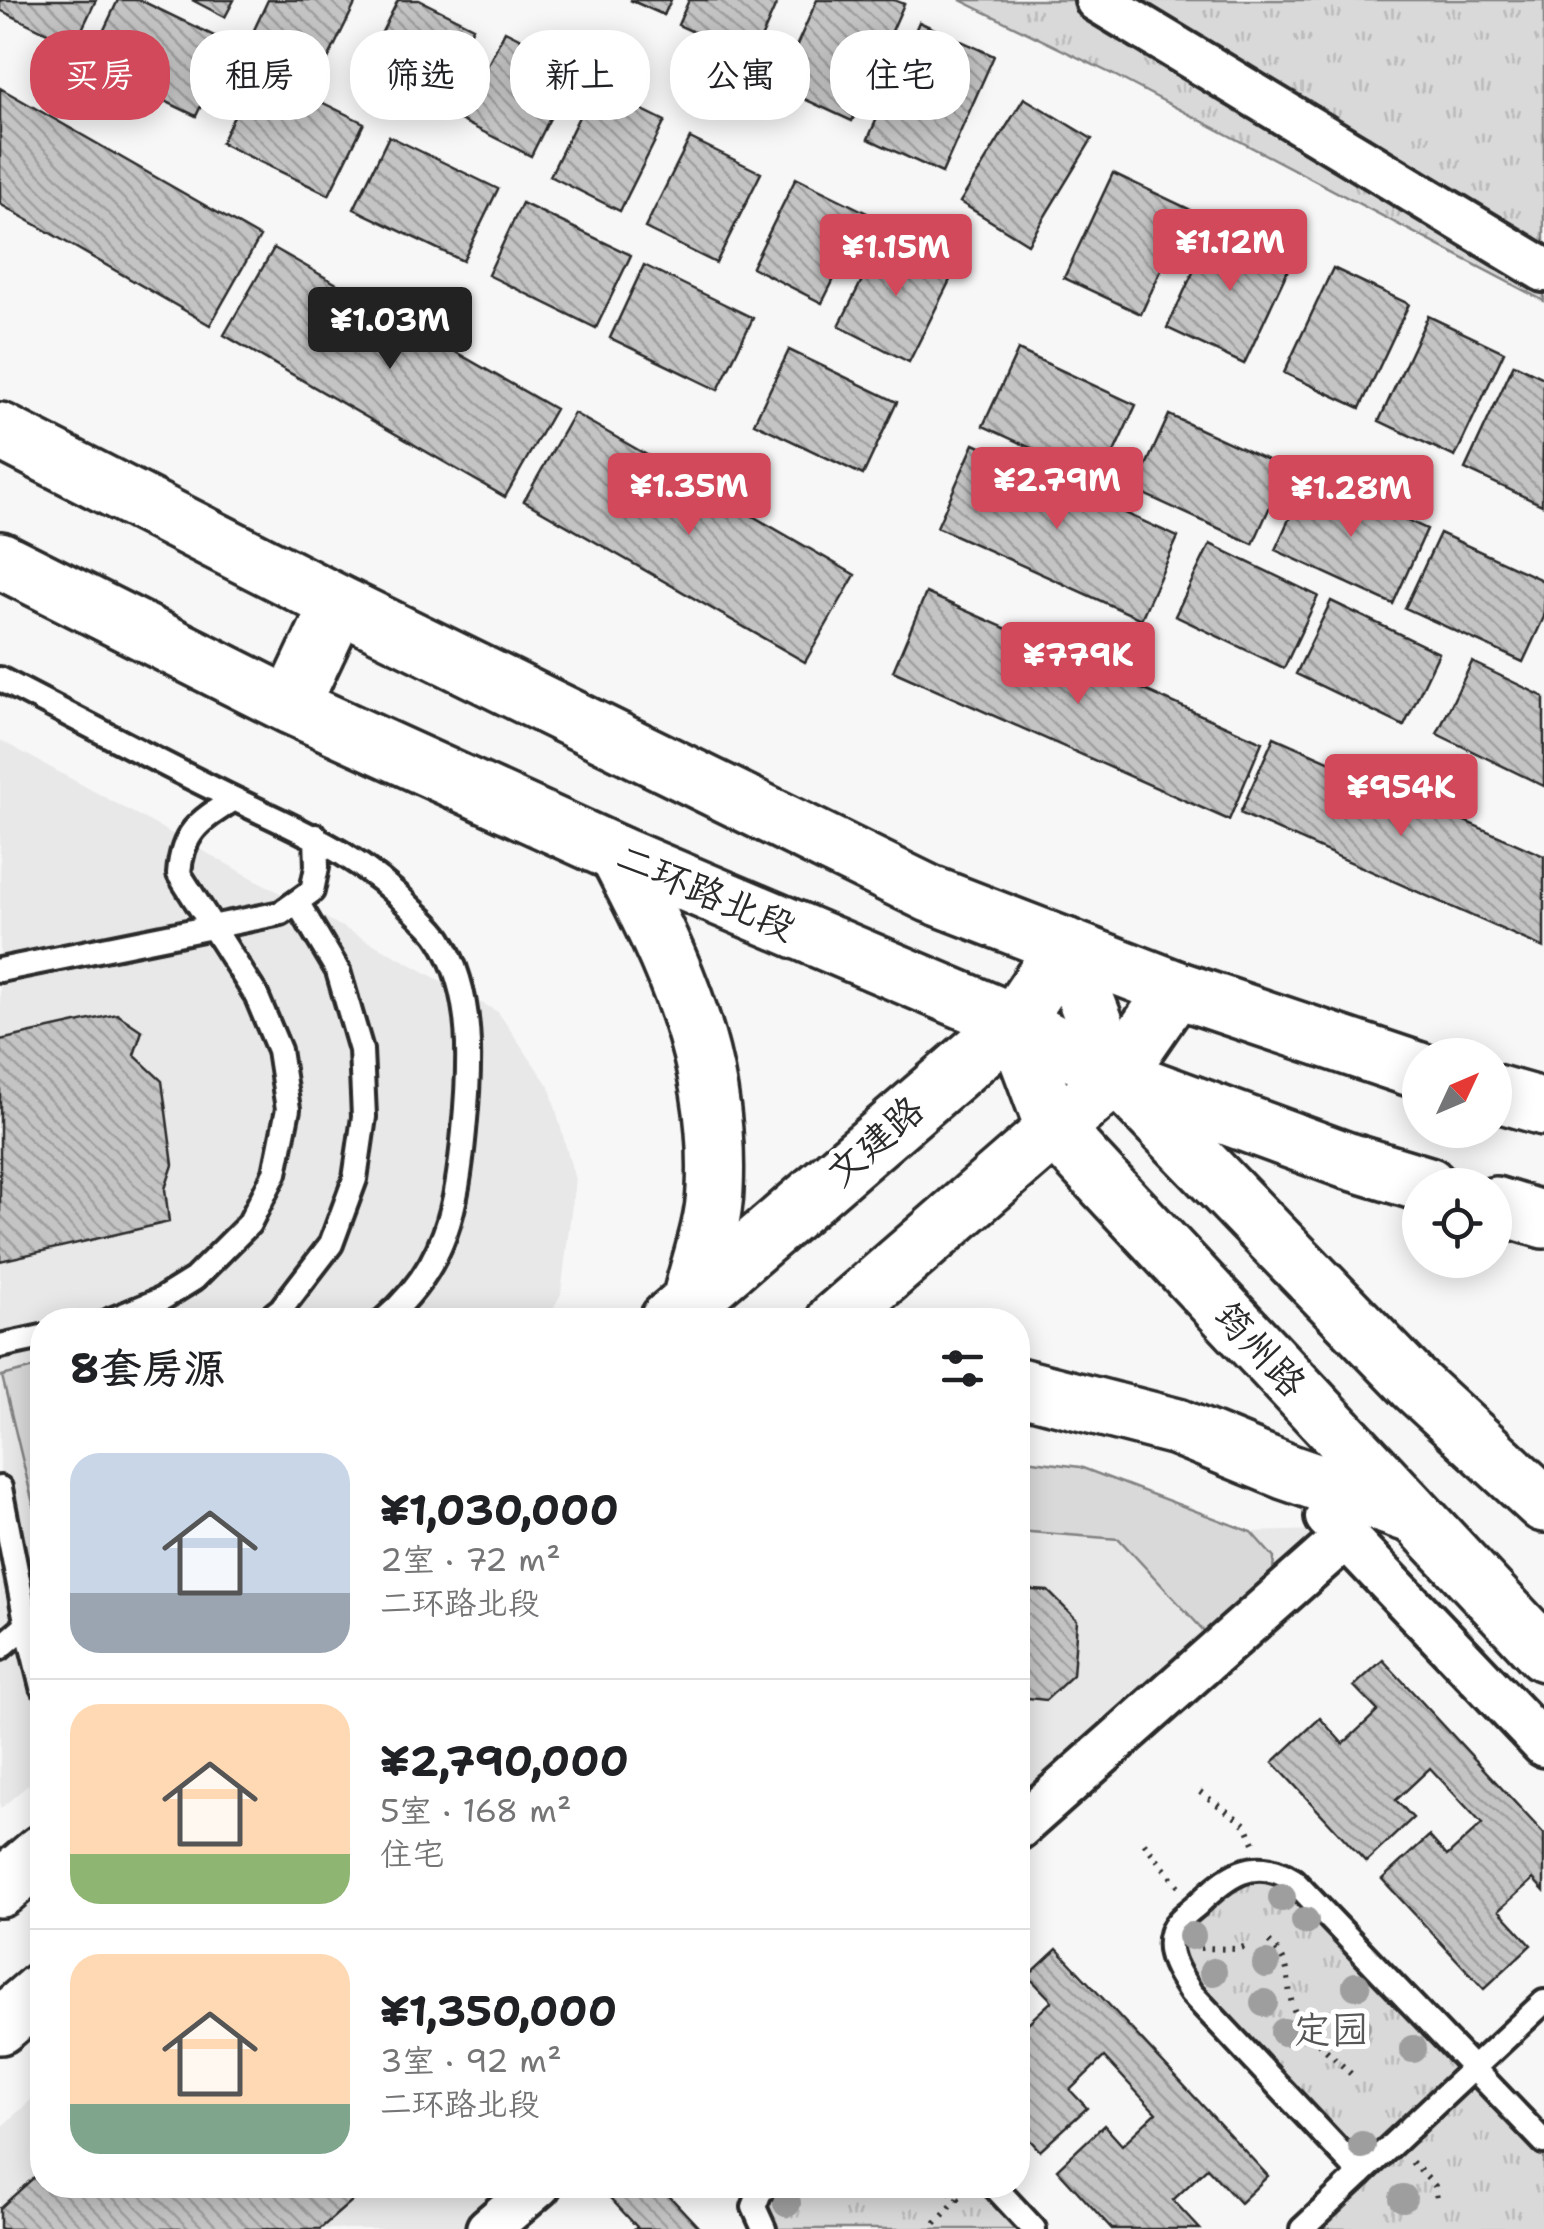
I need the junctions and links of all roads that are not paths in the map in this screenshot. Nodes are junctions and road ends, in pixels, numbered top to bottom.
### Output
1 (1097, 0) edge
2 (1544, 270) edge
3 (0, 431) edge
4 (0, 560) edge
5 (339, 604) junction
6 (0, 679) edge
7 (290, 706) junction
8 (234, 799) junction
9 (316, 836) junction
10 (617, 854) junction
11 (297, 902) junction
12 (210, 927) junction
13 (1065, 946) junction
14 (0, 970) edge
15 (1176, 990) junction
16 (1014, 1022) junction
17 (1402, 1065) edge
18 (1116, 1076) junction
19 (1512, 1098) edge
20 (1544, 1107) edge
21 (1054, 1128) junction
22 (1402, 1177) edge
23 (1512, 1210) edge
24 (1544, 1220) edge
25 (140, 1308) edge
26 (282, 1308) edge
27 (398, 1308) edge
28 (680, 1308) edge
29 (682, 1308) edge
30 (849, 1308) edge
31 (30, 1340) edge
32 (0, 1346) edge
33 (1030, 1389) edge
34 (1287, 1472) junction
35 (0, 1488) edge
36 (1544, 1504) edge
37 (1417, 1516) junction
38 (1346, 1537) junction
39 (30, 1600) edge
40 (30, 1623) edge
41 (0, 1648) edge
42 (1544, 1653) edge
43 (1544, 1745) edge
44 (1030, 1817) edge
45 (30, 1863) edge
46 (0, 1889) edge
47 (30, 2000) edge
48 (1544, 2002) edge
49 (0, 2026) edge
50 (1474, 2068) junction
51 (1544, 2142) edge
52 (1361, 2174) junction
53 (524, 2198) edge
54 (758, 2198) edge
55 (1005, 2198) edge
56 (488, 2229) edge
57 (764, 2229) edge
58 (1034, 2229) edge
59 (1302, 2229) edge

1 - 2 street
3 - 5 main road
4 - 7 main road, 二环路北段
5 - 7 main road
5 - 13 main road
6 - 8 lane
7 - 10 main road, 二环路北段
8 - 9 lane
8 - 12 lane
9 - 11 lane
9 - 27 lane
10 - 16 main road, 二环路北段
10 - 28 main road
11 - 12 lane
11 - 26 lane
12 - 14 lane
12 - 25 lane
13 - 15 main road
13 - 16 main road, 文建路
13 - 18 main road
15 - 17 main road
15 - 18 main road
16 - 18 main road, 二环路北段
16 - 21 main road, 筠州路
16 - 29 main road, 文建路
18 - 21 main road
18 - 22 main road, 二环路北段
18 - 36 main road
19 - 20 main road
21 - 30 main road
21 - 37 main road, 筠州路
23 - 24 main road
31 - 32 lane
33 - 34 main road
34 - 37 main road
34 - 38 street
35 - 39 lane
37 - 42 main road, 筠州路
38 - 43 street
38 - 44 street
40 - 41 lane
45 - 46 main road
47 - 49 main road
48 - 50 lane
50 - 51 lane
50 - 52 lane
50 - 52 lane
52 - 59 lane
53 - 56 street
54 - 57 lane
55 - 58 lane

